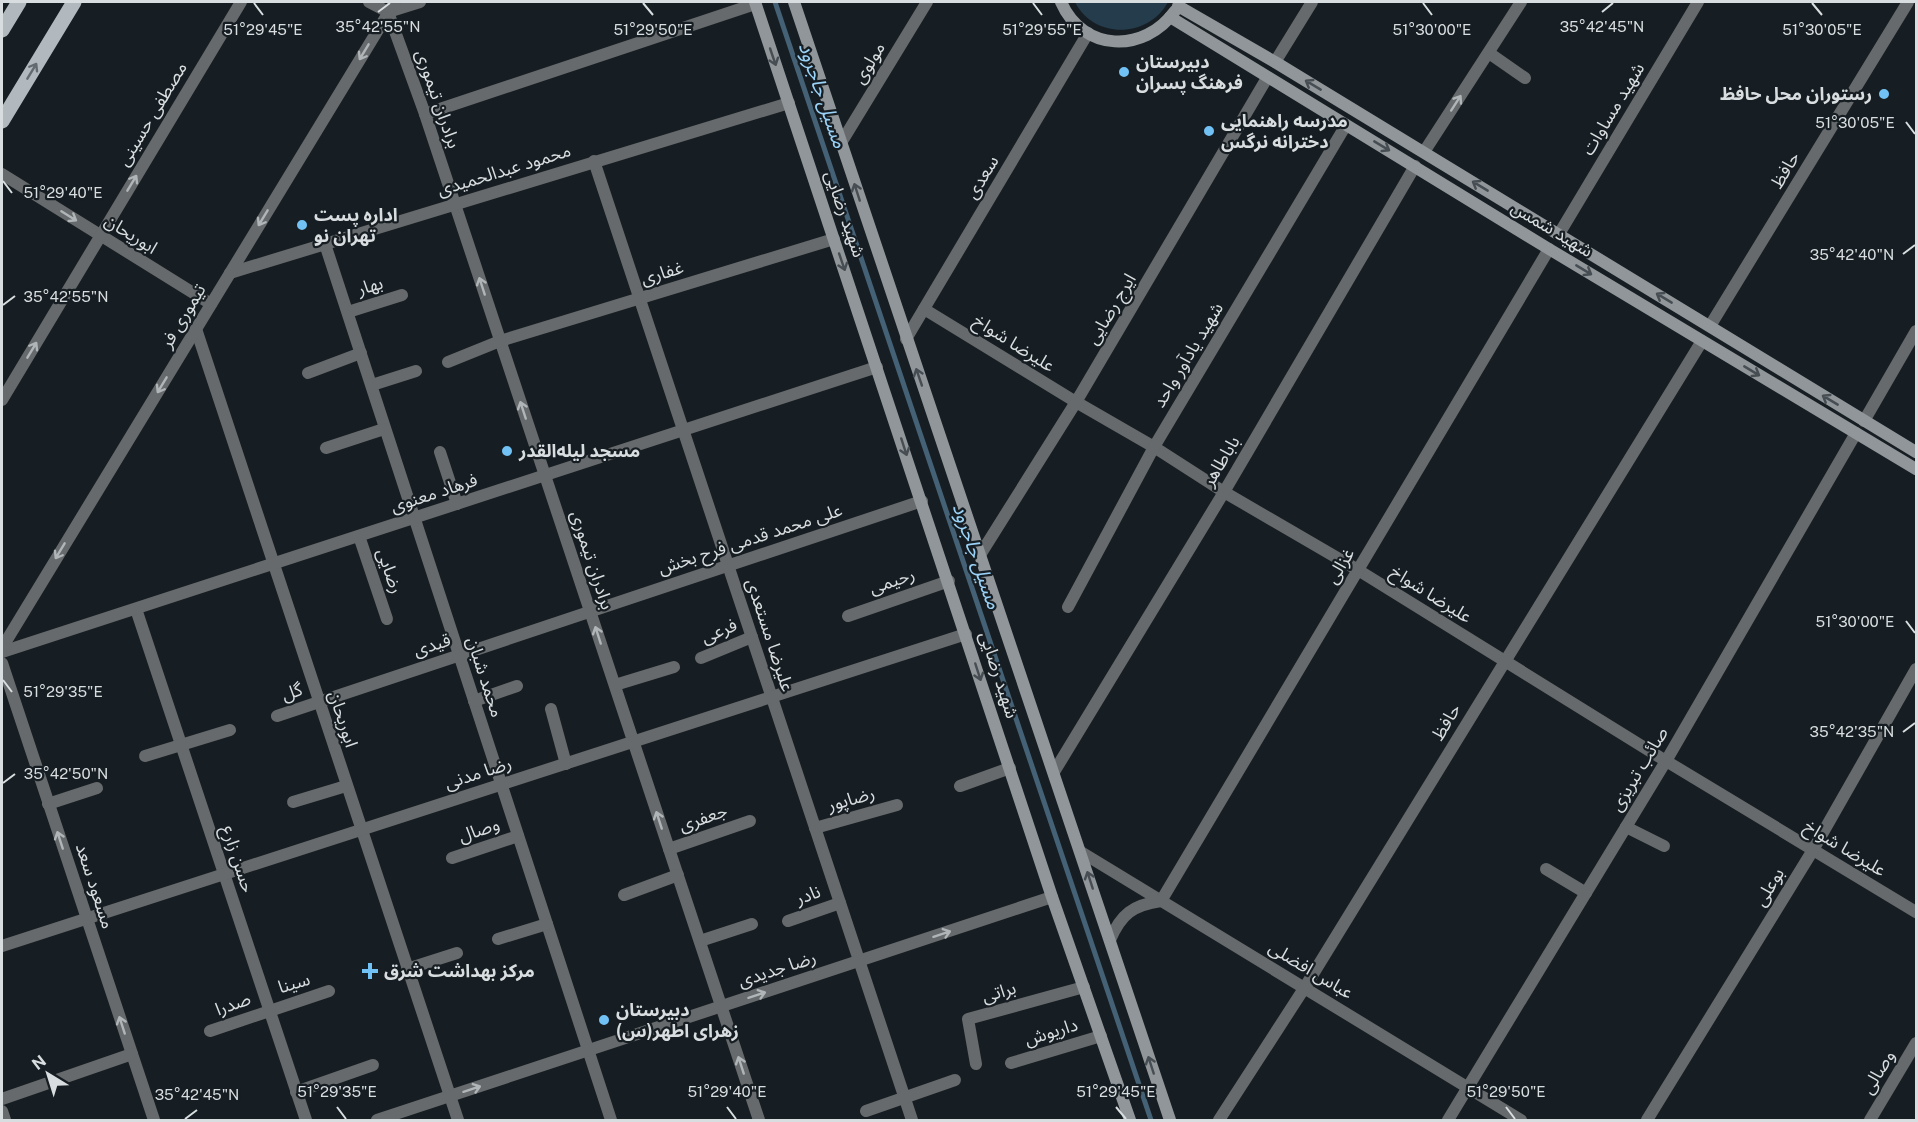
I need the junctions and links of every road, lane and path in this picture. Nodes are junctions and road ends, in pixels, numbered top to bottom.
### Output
1 (18, 2) edge
2 (74, 2) edge
3 (242, 2) edge
4 (369, 2) edge
5 (420, 2) edge
6 (794, 2) edge
7 (927, 2) edge
8 (1061, 2) edge
9 (1312, 2) edge
10 (1521, 2) edge
11 (1698, 2) edge
12 (1908, 2) edge
13 (755, 3) edge
14 (1179, 4) edge
15 (391, 7) edge
16 (1170, 17) junction
17 (2, 30) edge
18 (1088, 33) junction
19 (1488, 53) junction
20 (1275, 62) junction
21 (1267, 78) junction
22 (1525, 78) dead end
23 (789, 103) junction
24 (425, 114) junction
25 (2, 121) edge
26 (1346, 125) junction
27 (841, 143) junction
28 (1424, 152) junction
29 (594, 161) junction
30 (1415, 166) junction
31 (2, 174) edge
32 (455, 205) junction
33 (1559, 234) junction
34 (100, 236) junction
35 (834, 239) junction
36 (326, 244) junction
37 (1549, 249) junction
38 (230, 273) junction
39 (402, 295) dead end
40 (639, 299) junction
41 (211, 304) junction
42 (924, 309) junction
43 (348, 312) junction
44 (1710, 326) junction
45 (196, 329) junction
46 (1917, 331) edge
47 (906, 339) junction
48 (500, 341) junction
49 (1702, 341) junction
50 (361, 353) junction
51 (448, 362) dead end
52 (878, 367) junction
53 (416, 371) dead end
54 (308, 373) dead end
55 (372, 386) junction
56 (2, 400) edge
57 (1076, 402) junction
58 (1864, 421) junction
59 (384, 429) junction
60 (683, 431) junction
61 (1856, 433) junction
62 (1154, 447) junction
63 (326, 448) dead end
64 (440, 452) dead end
65 (1917, 452) edge
66 (1917, 469) edge
67 (545, 476) junction
68 (1224, 492) junction
69 (922, 501) junction
70 (457, 504) junction
71 (415, 518) junction
72 (359, 536) junction
73 (980, 555) junction
74 (273, 564) junction
75 (728, 566) junction
76 (1358, 570) junction
77 (949, 581) junction
78 (1068, 607) dead end
79 (136, 609) junction
80 (590, 612) junction
81 (848, 616) dead end
82 (387, 619) dead end
83 (966, 634) junction
84 (752, 637) junction
85 (2, 650) edge
86 (459, 655) junction
87 (701, 658) dead end
88 (1504, 662) junction
89 (2, 663) edge
90 (674, 667) dead end
91 (1917, 669) edge
92 (615, 685) junction
93 (517, 686) dead end
94 (772, 698) junction
95 (474, 701) junction
96 (319, 702) junction
97 (551, 710) dead end
98 (277, 716) dead end
99 (230, 730) dead end
100 (633, 742) junction
101 (181, 744) junction
102 (145, 756) dead end
103 (1666, 761) junction
104 (566, 764) junction
105 (1010, 768) junction
106 (1054, 772) junction
107 (502, 785) junction
108 (346, 786) junction
109 (960, 786) dead end
110 (97, 788) dead end
111 (292, 802) dead end
112 (48, 804) junction
113 (897, 805) dead end
114 (750, 821) dead end
115 (1626, 826) junction
116 (815, 828) junction
117 (361, 830) junction
118 (518, 836) junction
119 (1664, 846) dead end
120 (669, 849) junction
121 (1813, 850) junction
122 (1081, 852) junction
123 (452, 858) dead end
124 (1546, 869) dead end
125 (224, 874) junction
126 (678, 875) junction
127 (1586, 892) junction
128 (624, 896) dead end
129 (1052, 897) junction
130 (1161, 901) junction
131 (840, 903) junction
132 (1917, 912) edge
133 (87, 919) junction
134 (788, 921) dead end
135 (547, 924) junction
136 (752, 924) dead end
137 (498, 939) dead end
138 (1110, 940) junction
139 (700, 941) junction
140 (2, 946) edge
141 (457, 953) dead end
142 (859, 961) junction
143 (407, 969) junction
144 (1084, 987) junction
145 (1305, 987) junction
146 (329, 991) dead end
147 (722, 1007) junction
148 (269, 1010) junction
149 (210, 1031) dead end
150 (1101, 1036) junction
151 (1917, 1043) edge
152 (588, 1051) junction
153 (132, 1054) junction
154 (1011, 1063) dead end
155 (976, 1064) dead end
156 (373, 1065) dead end
157 (955, 1080) dead end
158 (1468, 1088) junction
159 (296, 1092) junction
160 (450, 1097) junction
161 (905, 1098) junction
162 (2, 1099) edge
163 (2, 1111) edge
164 (866, 1111) dead end
165 (4, 1120) edge
166 (154, 1120) edge
167 (306, 1120) edge
168 (377, 1120) edge
169 (458, 1120) edge
170 (611, 1120) edge
171 (759, 1120) edge
172 (912, 1120) edge
173 (1130, 1120) edge
174 (1170, 1120) edge
175 (1219, 1120) edge
176 (1448, 1120) edge
177 (1521, 1120) edge
178 (1647, 1120) edge
179 (1870, 1120) edge

1 - 17 main road
25 -> 2 main road
34 -> 3 street, مصطفی حسینی
4 - 15 street
5 - 15 street
6 - 27 main road, شهید رضایی
7 - 27 street, مولوی
8 - 18 main road
9 - 20 street
10 - 19 street
11 - 33 street, شهید مساوات
12 - 44 street, حافظ
13 -> 23 main road, شهید رضایی
13 - 24 street
14 - 16 main road
14 - 20 main road, شهید شمس
15 - 24 street, برادران تیموری
15 -> 38 street, تیموری فر
16 - 18 main road
16 - 21 main road, شهید شمس
18 - 42 street, سعدی
19 - 22 street
28 -> 19 street
28 -> 20 main road, شهید شمس
21 - 26 main road, شهید شمس
21 - 57 street, ایرج رضایی
23 - 29 street, محمود عبدالحمیدی
23 - 35 main road, شهید رضایی
24 - 32 street, برادران تیموری
26 -> 30 main road, شهید شمس
26 - 62 street, شهید یادآور واحد
47 -> 27 main road, شهید رضایی
33 -> 28 main road, شهید شمس
29 - 32 street, محمود عبدالحمیدی
29 - 40 street, علیرضا مستعدی
30 - 37 main road, شهید شمس
30 - 68 street, باباطاهر
31 -> 34 street, ابوریحان
32 - 36 street, محمود عبدالحمیدی
48 -> 32 street, برادران تیموری
44 -> 33 main road, شهید شمس
34 - 41 street, ابوریحان
56 -> 34 street, مصطفی حسینی
35 - 40 street, غفاری
35 -> 52 main road, شهید رضایی
36 - 38 street, محمود عبدالحمیدی
36 - 43 street, محمد شبان
37 -> 49 main road, شهید شمس
37 - 76 street, غزالی
38 - 41 street, تیموری فر
39 - 43 street, بهار
40 - 48 street, غفاری
40 - 60 street, علیرضا مستعدی
41 - 45 street, تیموری فر
42 - 47 street, سعدی
42 - 57 street, علیرضا شواخ
43 - 50 street, محمد شبان
44 - 49 main road
58 -> 44 main road, شهید شمس
45 - 74 street, ابوریحان
45 -> 85 street, تیموری فر
46 - 58 street
73 -> 47 main road, شهید رضایی
48 - 51 street, غفاری
67 -> 48 street, برادران تیموری
49 -> 61 main road, شهید شمس
49 - 88 street, حافظ
50 - 54 street
50 - 55 street, محمد شبان
52 - 60 street, فرهاد معنوی
52 -> 69 main road, شهید رضایی
53 - 55 street
55 - 59 street, محمد شبان
57 - 62 street, علیرضا شواخ
57 - 73 street, ایرج رضایی
58 - 65 main road, شهید شمس
59 - 63 street
59 - 71 street, محمد شبان
60 - 67 street, فرهاد معنوی
60 - 75 street, علیرضا مستعدی
61 - 66 main road, شهید شمس
61 - 103 street, صائب تبریزی
62 - 68 street, علیرضا شواخ
62 - 78 street, شهید یادآور واحد
64 - 70 street
67 - 70 street, فرهاد معنوی
67 - 80 street, برادران تیموری
68 - 76 street, علیرضا شواخ
68 - 106 street, باباطاهر
69 - 75 street, علی محمد قدمی فرح بخش
69 - 77 main road, شهید رضایی
70 - 71 street, فرهاد معنوی
71 - 72 street, فرهاد معنوی
71 - 86 street, محمد شبان
72 - 74 street, فرهاد معنوی
72 - 82 street, رضایی
73 - 106 main road, شهید رضایی
74 - 79 street, فرهاد معنوی
74 - 96 street, ابوریحان
75 - 80 street, علی محمد قدمی فرح بخش
75 - 84 street, علیرضا مستعدی
76 - 88 street, علیرضا شواخ
76 - 130 street, غزالی
77 - 81 street, رحیمی
77 - 83 main road, شهید رضایی
79 - 85 street, فرهاد معنوی
79 - 101 street, حسن زارع
80 - 86 street, قیدی
92 -> 80 street, برادران تیموری
83 - 94 street, رضا مدنی
83 -> 105 main road, شهید رضایی
84 - 87 street, فرعی
84 - 94 street, علیرضا مستعدی
86 - 95 street, محمد شبان
86 - 96 street, قیدی
88 - 103 street, علیرضا شواخ
88 - 145 street, حافظ
89 - 112 street, مسعود سعد
90 - 92 street
91 - 121 street, بوعلی
92 - 100 street, برادران تیموری
93 - 95 street
94 - 100 street, رضا مدنی
94 - 116 street, علیرضا مستعدی
95 - 107 street, محمد شبان
96 - 98 street, گل
96 - 108 street, ابوریحان
97 - 104 street
99 - 101 street
100 - 104 street, رضا مدنی
120 -> 100 street, برادران تیموری
101 - 102 street
101 - 125 street, حسن زارع
103 - 115 street, صائب تبریزی
103 - 121 street, علیرضا شواخ
104 - 107 street, رضا مدنی
105 - 109 street
105 - 129 main road, شهید رضایی
106 - 122 main road, شهید رضایی
107 - 117 street, رضا مدنی
107 - 118 street, محمد شبان
108 - 111 street
108 - 117 street, ابوریحان
110 - 112 street
133 -> 112 street, مسعود سعد
113 - 116 street, رضاپور
114 - 120 street, جعفری
115 - 119 street
115 - 127 street, صائب تبریزی
116 - 131 street, علیرضا مستعدی
117 - 125 street, رضا مدنی
117 - 143 street, ابوریحان
118 - 123 street, وصال
118 - 135 street, محمد شبان
120 - 126 street, برادران تیموری
121 - 132 street, علیرضا شواخ
121 - 178 street, بوعلی
122 - 130 street, عباس افضلی
138 -> 122 main road, شهید رضایی
124 - 127 street
125 - 133 street, رضا مدنی
125 - 148 street, حسن زارع
126 - 128 street
126 - 139 street, برادران تیموری
127 - 158 street, صائب تبریزی
142 -> 129 street, رضا جدیدی
129 - 144 main road, شهید رضایی
130 - 138 street
130 - 145 street, عباس افضلی
131 - 134 street, نادر
131 - 142 street, علیرضا مستعدی
133 - 140 street, رضا مدنی
153 -> 133 street, مسعود سعد
135 - 137 street
135 - 152 street, محمد شبان
136 - 139 street
174 -> 138 main road, شهید رضایی
139 - 147 street, برادران تیموری
141 - 143 street
147 -> 142 street, رضا جدیدی
142 - 161 street, علیرضا مستعدی
143 - 160 street, ابوریحان
144 - 150 main road, شهید رضایی
144 - 155 street, براتی
145 - 158 street, عباس افضلی
145 - 175 street, حافظ
146 - 148 street, سینا
147 - 152 street, رضا جدیدی
171 -> 147 street, برادران تیموری
148 - 149 street, صدرا
148 - 159 street, حسن زارع
150 - 154 street, داریوش
150 - 173 main road, شهید رضایی
151 - 179 street, وصالی
160 -> 152 street, رضا جدیدی
152 - 170 street, محمد شبان
153 - 162 street
153 - 166 street, مسعود سعد
156 - 159 street
157 - 161 street
158 - 176 street, صائب تبریزی
158 - 177 street, عباس افضلی
159 - 167 street, حسن زارع
160 - 168 street, رضا جدیدی
160 - 169 street, ابوریحان
161 - 164 street
161 - 172 street, علیرضا مستعدی
163 - 165 street

